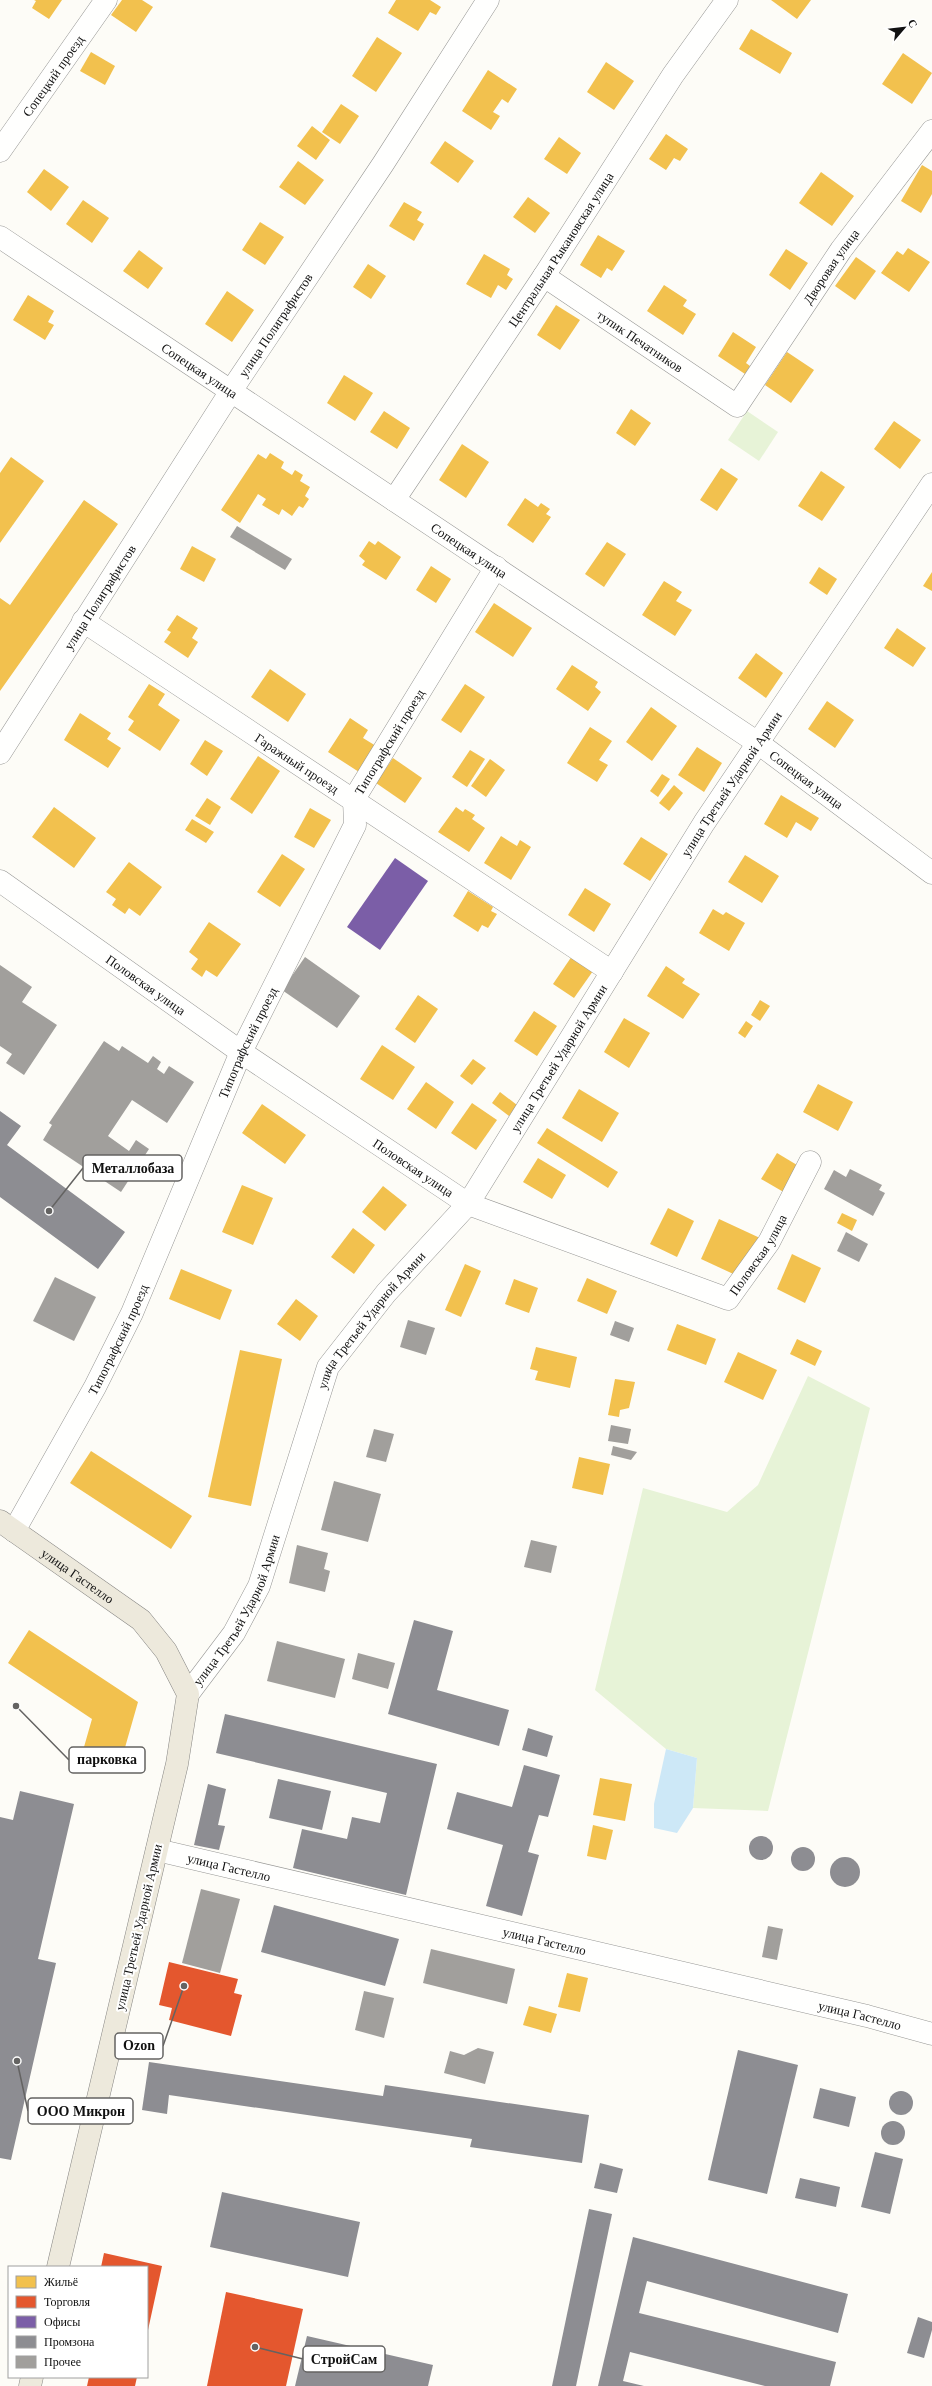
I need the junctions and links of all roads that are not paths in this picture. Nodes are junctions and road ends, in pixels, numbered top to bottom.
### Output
1 (106, 0) edge
2 (488, 0) edge
3 (727, 0) edge
4 (932, 131) edge
5 (0, 151) edge
6 (0, 237) edge
7 (544, 276) junction
8 (231, 391) junction
9 (737, 406) joint
10 (932, 484) edge
11 (394, 500) junction
12 (496, 567) junction
13 (83, 621) junction
14 (758, 743) junction
15 (0, 753) edge
16 (354, 799) junction
17 (932, 873) edge
18 (0, 881) edge
19 (612, 972) junction
20 (241, 1052) junction
21 (810, 1162) dead end
22 (468, 1204) junction
23 (7, 1526) edge
24 (188, 1694) junction
25 (157, 1850) junction
26 (932, 2034) edge
27 (58, 2266) edge

1 - 5 street, Сопецкий проезд
2 - 8 street, улица Полиграфистов
3 - 7 street, Центральная Рыкановская улица
4 - 9 street, Дворовая улица
6 - 8 street, Сопецкая улица
7 - 9 street, тупик Печатников
7 - 11 street, Центральная Рыкановская улица
8 - 11 street, Сопецкая улица
8 - 13 street, улица Полиграфистов
10 - 14 street, улица Третьей Ударной Армии
11 - 12 street, Сопецкая улица
12 - 14 street, Сопецкая улица
12 - 16 street, Типографский проезд
13 - 15 street, улица Полиграфистов
13 - 16 street, Гаражный проезд
14 - 17 street, Сопецкая улица
14 - 19 street, улица Третьей Ударной Армии
16 - 19 street, Гаражный проезд
16 - 20 street, Типографский проезд
18 - 20 street, Половская улица
19 - 22 street, улица Третьей Ударной Армии
20 - 22 street, Половская улица
20 - 23 street, Типографский проезд
21 - 22 street, Половская улица
22 - 24 street, улица Третьей Ударной Армии
23 - 24 main road, улица Гастелло
24 - 25 main road, улица Третьей Ударной Армии
25 - 26 street, улица Гастелло
25 - 27 main road, улица Третьей Ударной Армии

